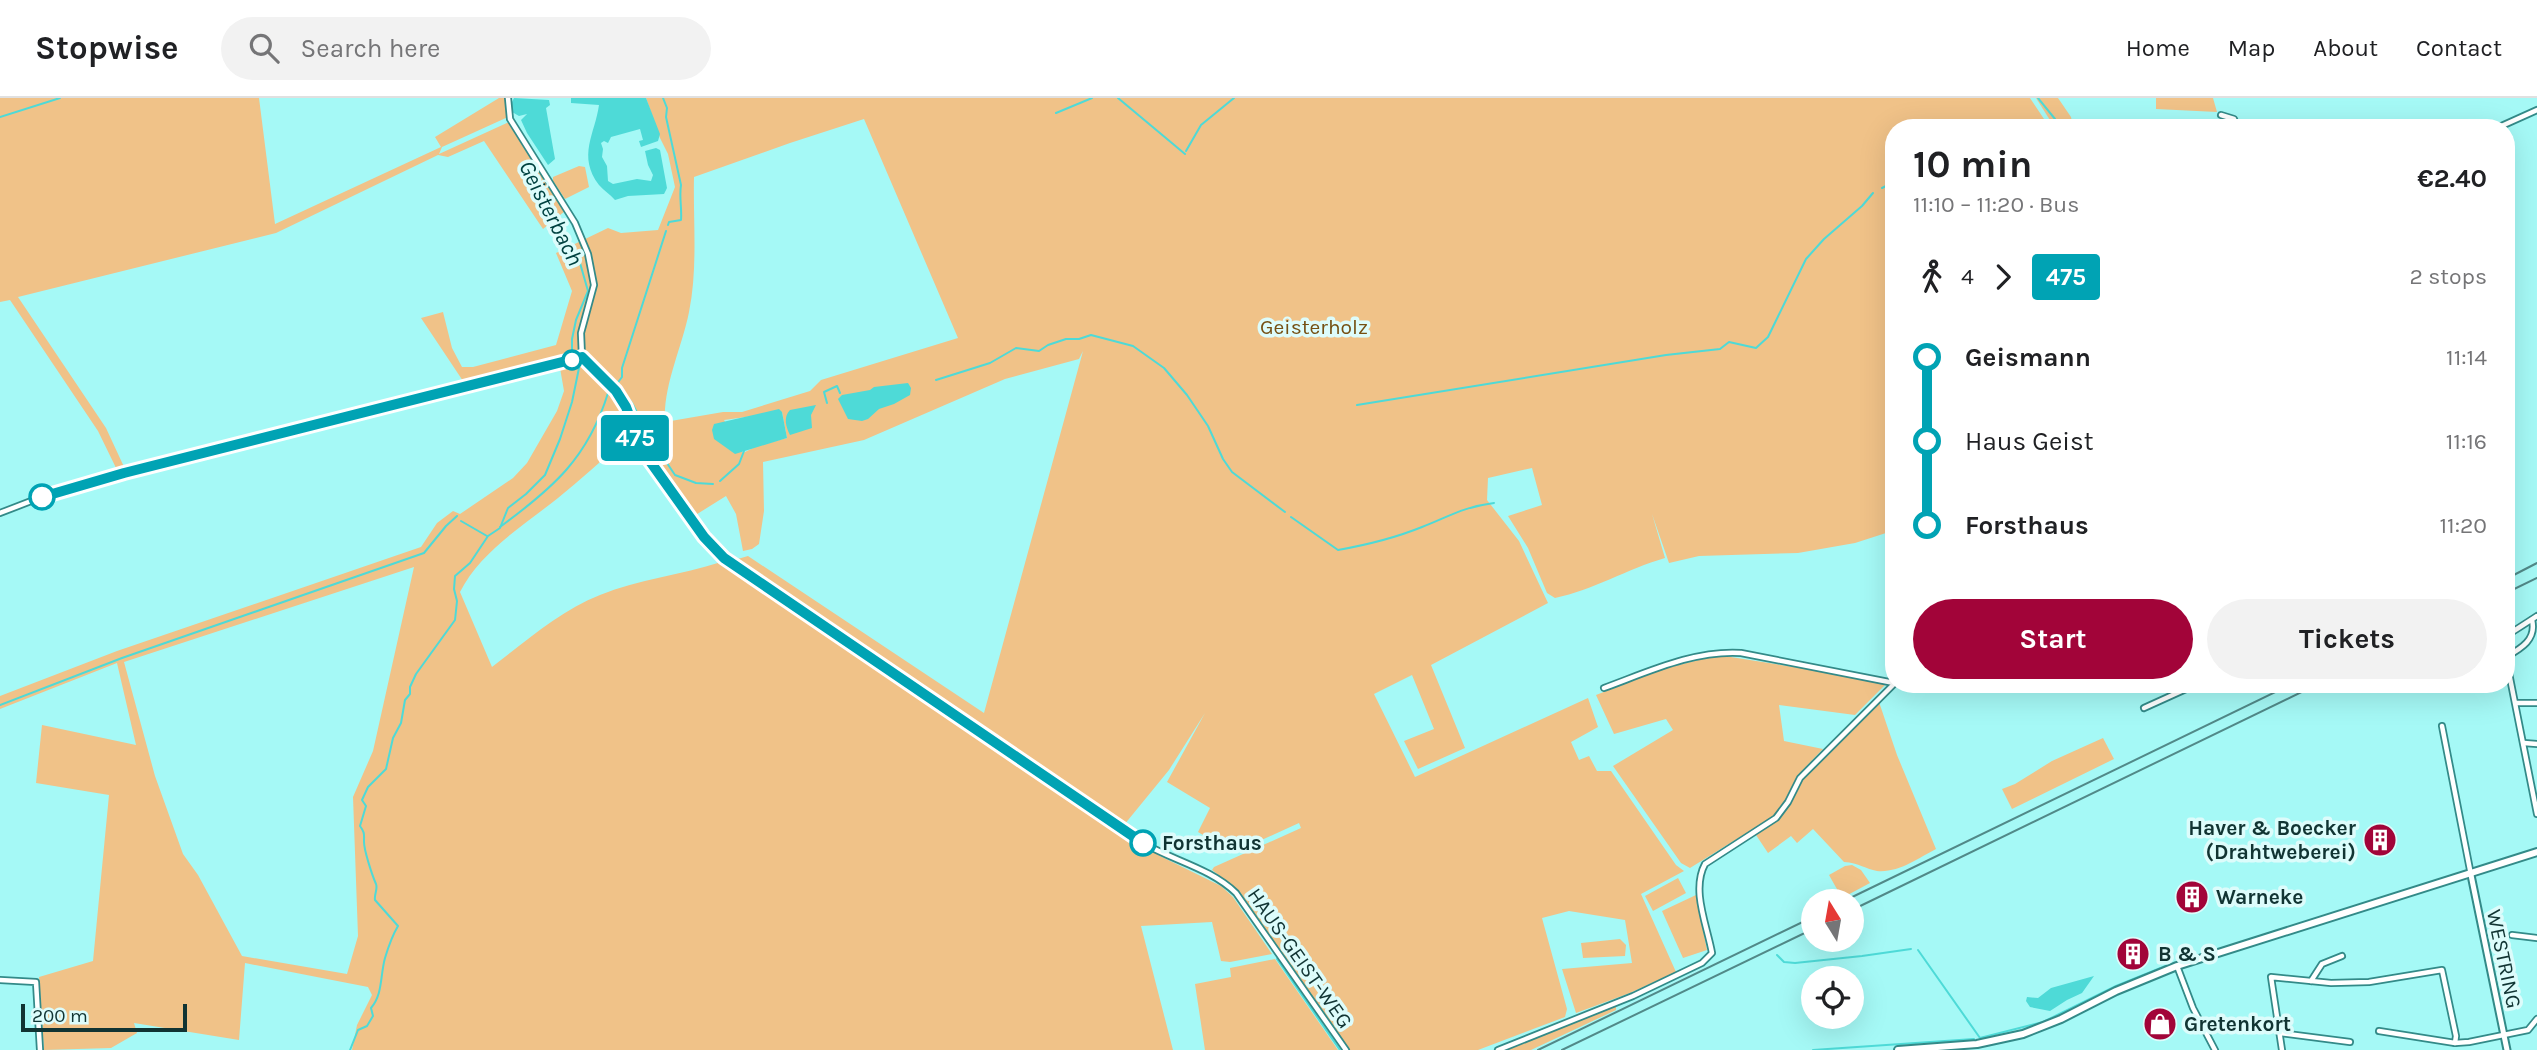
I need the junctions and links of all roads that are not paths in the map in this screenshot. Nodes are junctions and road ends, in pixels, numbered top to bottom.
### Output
1 (508, 98) edge
2 (2537, 110) edge
3 (2221, 115) dead end
4 (2234, 119) edge
5 (2515, 120) edge
6 (577, 358) junction
7 (0, 513) edge
8 (2535, 618) edge
9 (2515, 630) edge
10 (2515, 653) edge
11 (1885, 681) edge
12 (1604, 688) dead end
13 (1885, 692) edge
14 (2177, 693) edge
15 (2514, 693) edge
16 (2516, 703) junction
17 (2537, 703) edge
18 (2144, 708) dead end
19 (2442, 726) dead end
20 (2524, 743) junction
21 (2537, 744) edge
22 (2537, 814) edge
23 (2537, 852) edge
24 (2471, 875) junction
25 (2512, 935) dead end
26 (2537, 938) edge
27 (2342, 956) dead end
28 (2177, 967) junction
29 (0, 980) edge
30 (2311, 981) junction
31 (2537, 1019) edge
32 (2379, 1031) dead end
33 (2280, 1033) junction
34 (2504, 1035) junction
35 (2350, 1042) dead end
36 (2455, 1043) junction
37 (40, 1050) edge
38 (1346, 1050) edge
39 (1499, 1050) edge
40 (1898, 1050) edge
41 (2215, 1050) edge
42 (2282, 1050) edge
43 (2507, 1050) edge

1 - 6 street
2 - 5 street
3 - 4 street
6 - 7 street
6 - 38 street, HAUS-GEIST-WEG
8 - 9 street
8 - 10 street
11 - 12 street
13 - 39 street
14 - 18 street
15 - 16 street
16 - 17 street
16 - 20 street
19 - 24 street
20 - 21 street
20 - 22 street
23 - 24 main road
24 - 28 main road
24 - 34 street, WESTRING
25 - 26 street
27 - 30 street
28 - 40 main road
28 - 41 street
29 - 37 street
30 - 33 street
30 - 36 street
31 - 34 street
32 - 36 street
33 - 35 street
33 - 42 street
34 - 36 street
34 - 43 street, WESTRING

